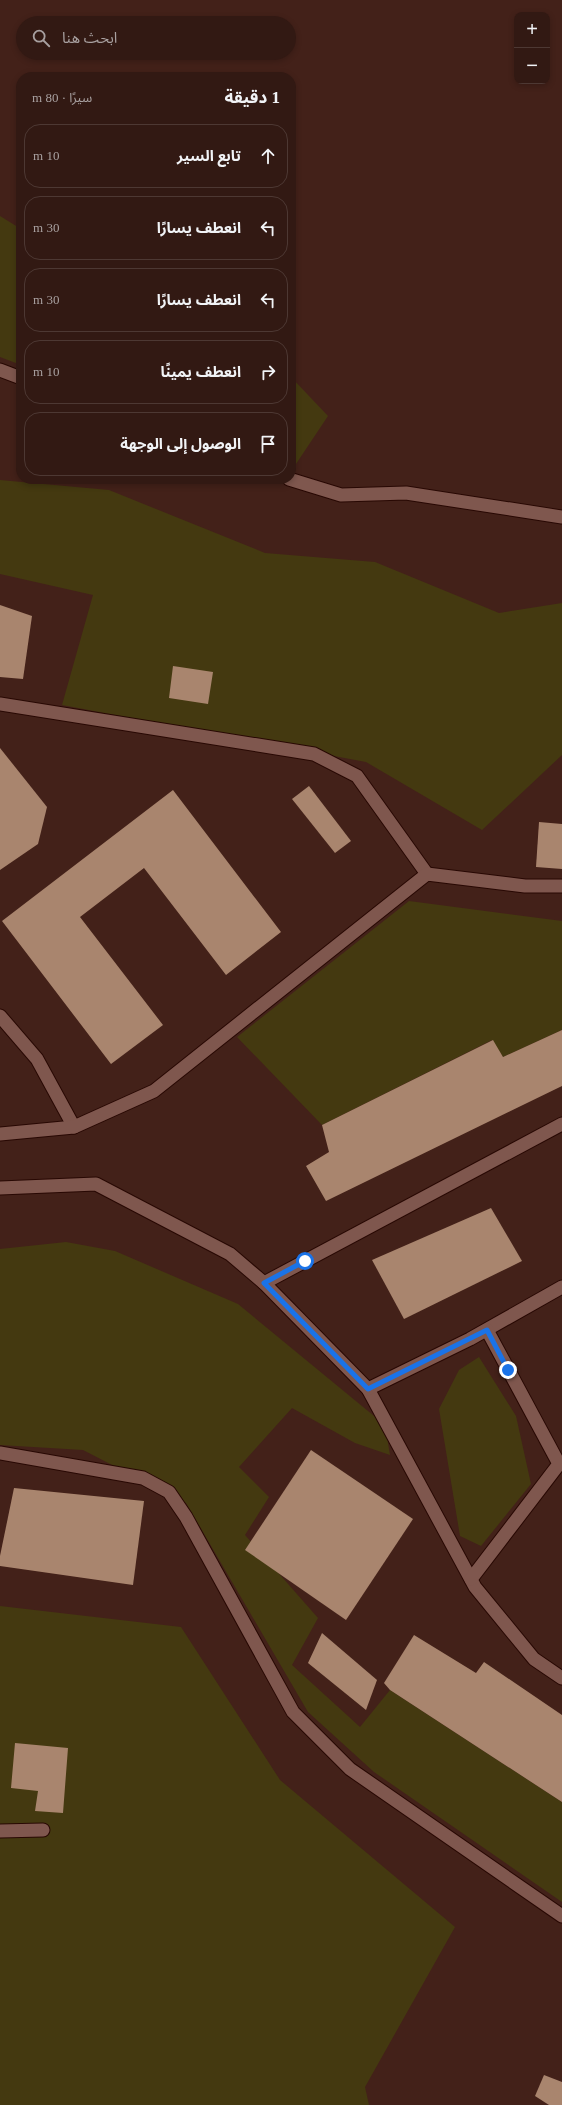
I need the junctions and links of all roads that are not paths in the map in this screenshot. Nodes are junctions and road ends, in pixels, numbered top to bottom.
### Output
1 (0, 370) edge
2 (16, 376) edge
3 (296, 481) edge
4 (562, 517) edge
5 (0, 704) edge
6 (427, 874) junction
7 (562, 886) edge
8 (0, 1016) edge
9 (562, 1124) edge
10 (74, 1127) junction
11 (0, 1134) edge
12 (0, 1188) edge
13 (264, 1283) junction
14 (562, 1287) edge
15 (487, 1330) junction
16 (368, 1389) junction
17 (0, 1454) edge
18 (471, 1579) junction
19 (562, 1678) edge
20 (44, 1830) dead end
21 (0, 1831) edge
22 (562, 1916) edge

1 - 2 lane
3 - 4 lane
5 - 6 lane
6 - 7 lane
6 - 10 lane
8 - 10 lane
9 - 13 lane
10 - 11 lane
12 - 13 lane
13 - 16 lane
14 - 15 lane
15 - 16 lane
15 - 18 lane
16 - 18 lane
17 - 22 lane
18 - 19 lane
20 - 21 lane

